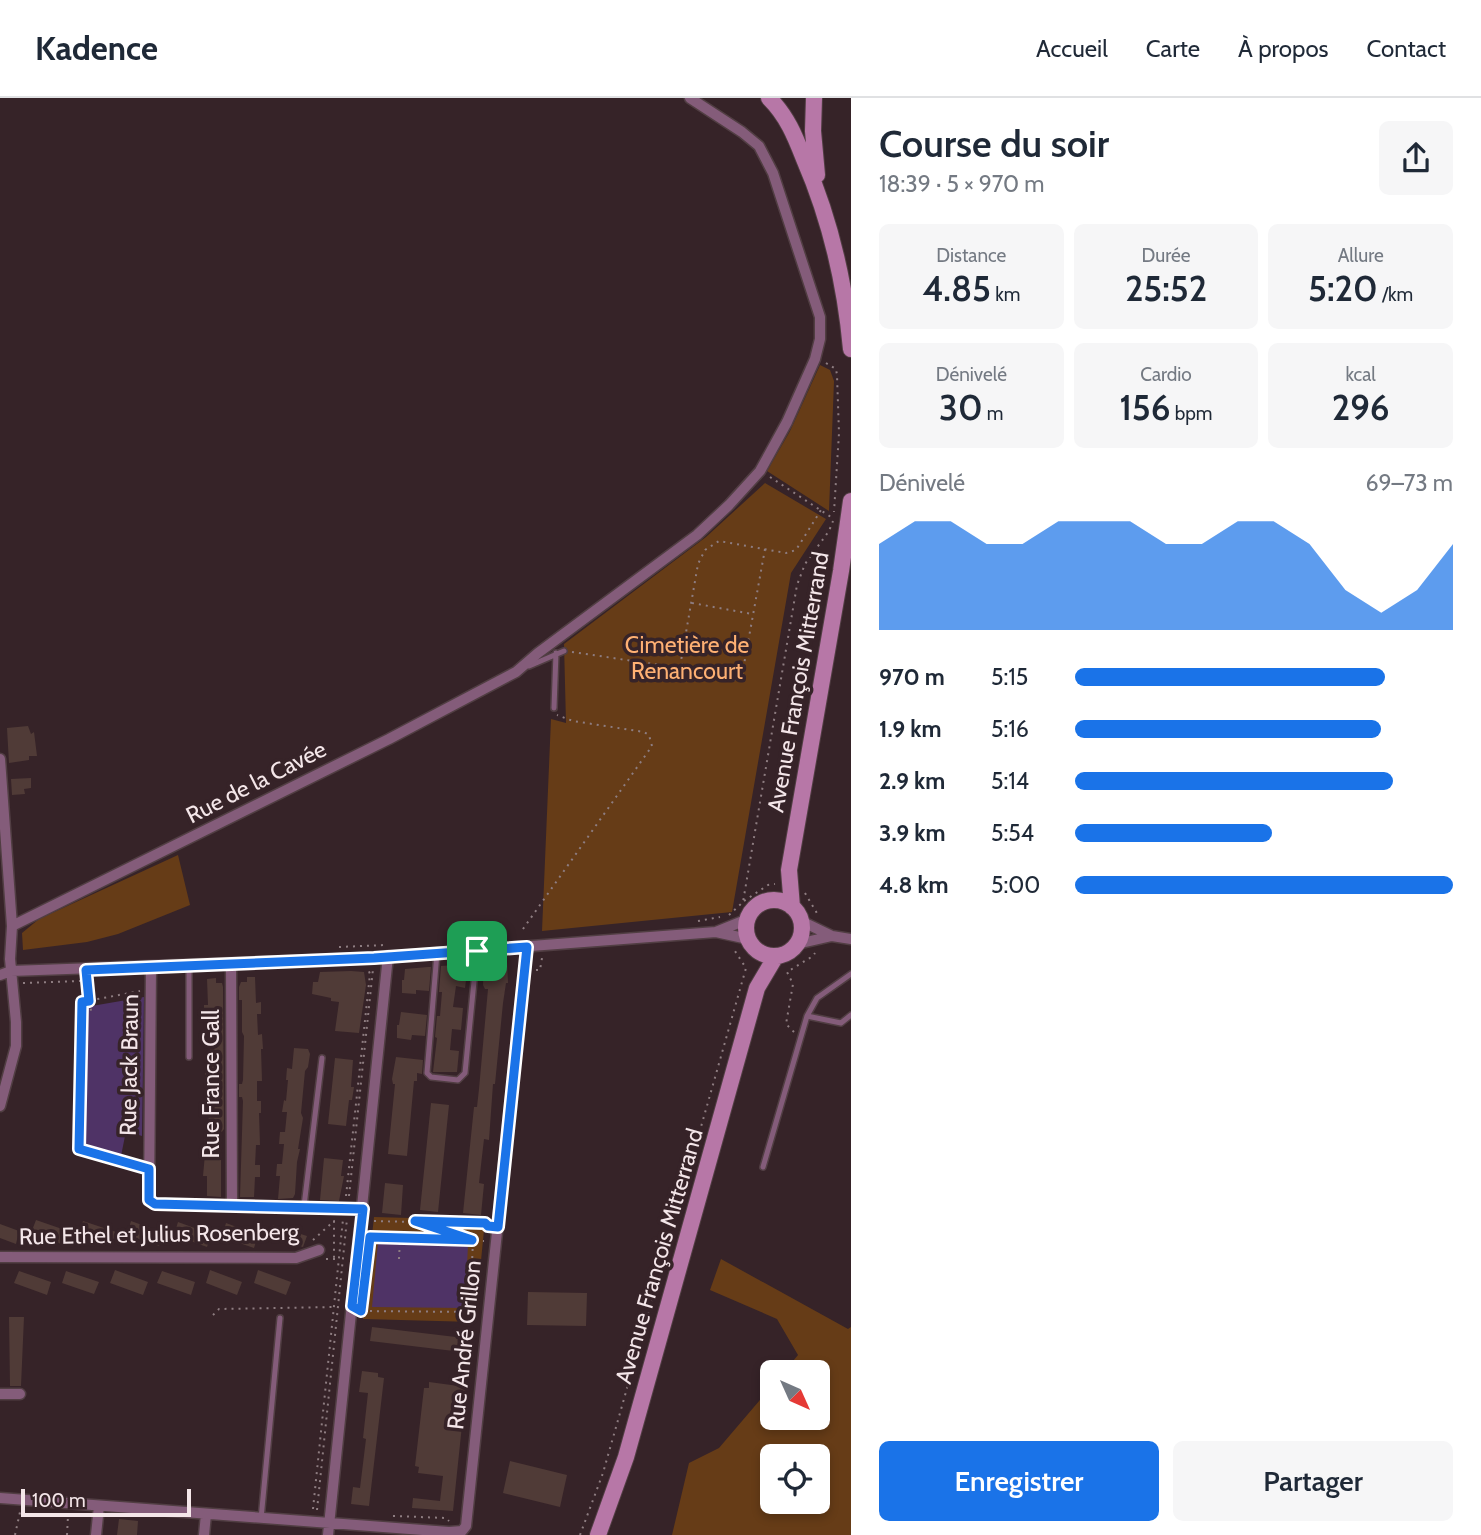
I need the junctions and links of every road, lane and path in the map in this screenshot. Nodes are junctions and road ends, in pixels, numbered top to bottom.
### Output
1 (690, 98) edge
2 (769, 98) edge
3 (814, 98) edge
4 (820, 195) junction
5 (851, 349) edge
6 (815, 359) junction
7 (760, 471) junction
8 (851, 501) edge
9 (821, 510) junction
10 (834, 519) junction
11 (765, 549) junction
12 (691, 603) junction
13 (753, 614) junction
14 (564, 651) joint
15 (556, 653) junction
16 (683, 668) junction
17 (516, 672) junction
18 (554, 708) joint
19 (0, 759) edge
20 (789, 870) junction
21 (776, 884) dead end
22 (803, 890) dead end
23 (772, 900) junction
24 (743, 902) junction
25 (792, 907) junction
26 (818, 916) dead end
27 (748, 919) junction
28 (802, 921) junction
29 (698, 922) dead end
30 (12, 926) junction
31 (523, 929) dead end
32 (716, 932) junction
33 (832, 936) junction
34 (851, 939) edge
35 (731, 942) dead end
36 (752, 944) junction
37 (797, 944) junction
38 (820, 945) dead end
39 (334, 947) dead end
40 (527, 947) junction
41 (388, 951) junction
42 (477, 951) junction
43 (437, 953) junction
44 (776, 956) junction
45 (374, 958) junction
46 (5, 960) edge
47 (232, 964) junction
48 (189, 966) junction
49 (361, 966) dead end
50 (152, 968) junction
51 (86, 970) junction
52 (6, 973) edge
53 (851, 974) edge
54 (757, 988) junction
55 (151, 989) junction
56 (89, 1001) junction
57 (91, 1011) dead end
58 (851, 1015) edge
59 (807, 1016) junction
60 (801, 1035) junction
61 (189, 1057) dead end
62 (322, 1058) dead end
63 (0, 1106) edge
64 (763, 1167) dead end
65 (149, 1169) junction
66 (232, 1205) junction
67 (304, 1206) junction
68 (346, 1208) junction
69 (363, 1209) junction
70 (415, 1221) junction
71 (498, 1227) junction
72 (370, 1237) junction
73 (400, 1238) junction
74 (472, 1240) junction
75 (486, 1241) dead end
76 (369, 1243) dead end
77 (313, 1252) junction
78 (0, 1258) edge
79 (334, 1259) junction
80 (341, 1259) junction
81 (399, 1259) dead end
82 (357, 1305) junction
83 (336, 1306) junction
84 (470, 1312) junction
85 (479, 1312) dead end
86 (213, 1315) dead end
87 (280, 1318) dead end
88 (0, 1394) edge
89 (20, 1394) dead end
90 (0, 1498) edge
91 (99, 1506) junction
92 (21, 1507) dead end
93 (69, 1512) dead end
94 (205, 1514) junction
95 (385, 1515) dead end
96 (261, 1518) junction
97 (312, 1518) junction
98 (450, 1521) dead end
99 (329, 1529) edge
100 (15, 1535) edge
101 (67, 1535) edge
102 (96, 1535) edge
103 (204, 1535) edge
104 (580, 1535) edge
105 (598, 1535) edge

1 - 6 street, Rue de la Cavée
2 - 4 main road
3 - 4 main road
4 - 5 main road
6 - 7 street, Rue de la Cavée
6 - 10 path
7 - 9 path
7 - 17 street, Rue de la Cavée
8 - 20 main road, Avenue François Mitterrand
9 - 10 path
9 - 11 path
10 - 24 path
11 - 12 path
11 - 13 path
12 - 13 path
12 - 16 path
13 - 16 path
14 - 15 lane
14 - 16 path
15 - 17 lane
15 - 18 lane
17 - 30 street, Rue de la Cavée
18 - 31 path
19 - 30 street
20 - 23 main road, Avenue François Mitterrand
20 - 25 main road, Avenue François Mitterrand
21 - 24 path
22 - 26 path
23 - 25 main road
23 - 27 main road
24 - 29 path
25 - 28 main road
27 - 32 street
27 - 36 main road
28 - 33 street
28 - 37 main road
30 - 46 street
32 - 36 street
32 - 40 street
33 - 34 street
33 - 37 street
35 - 104 path
36 - 44 main road
36 - 54 main road, Avenue François Mitterrand
37 - 44 main road
38 - 60 path
39 - 41 path
40 - 42 street
40 - 71 street, Rue André Grillon
41 - 43 street
41 - 45 street
41 - 69 street
42 - 43 street
42 - 43 lane
44 - 54 main road, Avenue François Mitterrand
45 - 47 street
45 - 68 path
46 - 52 street
47 - 48 street
47 - 66 street, Rue France Gall
48 - 50 street
48 - 61 lane
49 - 68 path
50 - 51 street
50 - 55 street, Rue Jack Braun
51 - 52 street
51 - 56 path
52 - 63 street
53 - 59 lane
54 - 105 main road, Avenue François Mitterrand
55 - 56 path
55 - 65 street, Rue Jack Braun
56 - 57 path
56 - 65 path
58 - 59 lane
59 - 60 lane
60 - 64 lane
62 - 67 lane
65 - 66 street, Rue Jack Braun
66 - 67 street, Rue Jack Braun
67 - 68 street, Rue Jack Braun
68 - 69 street, Rue Jack Braun
68 - 80 path
69 - 82 street
70 - 71 path
70 - 72 path
70 - 74 path
71 - 99 street, Rue André Grillon
72 - 73 path
72 - 76 path
73 - 74 path
73 - 81 path
74 - 75 path
74 - 84 path
77 - 78 street, Rue Ethel et Julius Rosenberg
77 - 79 path
77 - 79 path
79 - 80 path
80 - 83 path
82 - 83 path
82 - 84 path
82 - 99 street
83 - 86 path
83 - 97 path
83 - 97 path
84 - 85 path
87 - 96 lane
88 - 89 street
90 - 91 street
91 - 94 street
91 - 102 street
92 - 100 path
93 - 101 path
94 - 96 street
94 - 103 street
95 - 98 path
96 - 97 street
97 - 99 street

